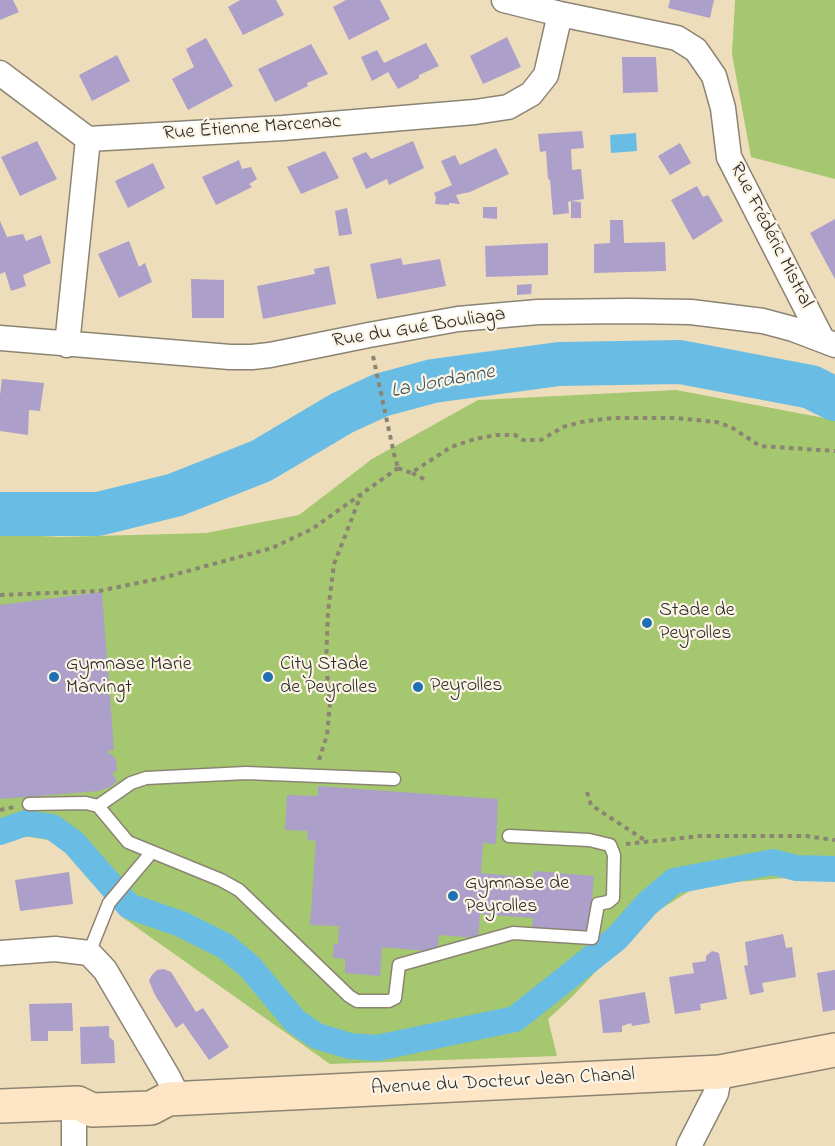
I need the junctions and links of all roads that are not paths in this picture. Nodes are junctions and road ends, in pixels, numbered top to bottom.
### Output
1 (504, 0) edge
2 (560, 14) junction
3 (0, 73) edge
4 (88, 139) junction
5 (0, 338) edge
6 (829, 342) edge
7 (68, 345) junction
8 (394, 779) dead end
9 (29, 804) dead end
10 (98, 806) junction
11 (509, 836) dead end
12 (151, 853) junction
13 (0, 953) edge
14 (89, 953) junction
15 (835, 1050) edge
16 (720, 1072) junction
17 (174, 1099) junction
18 (76, 1103) junction
19 (0, 1106) edge
20 (74, 1146) edge
21 (689, 1146) edge

1 - 2 street, Rue Frédéric Mistral
2 - 4 street, Rue Étienne Marcenac
2 - 6 street, Rue Frédéric Mistral
3 - 4 street
4 - 7 street
5 - 7 street, Rue du Gué Bouliaga
6 - 7 street, Rue du Gué Bouliaga
8 - 10 lane
9 - 10 lane
10 - 12 lane
11 - 12 lane
12 - 14 lane
13 - 14 street
14 - 17 street
15 - 16 main road, Avenue du Docteur Jean Chanal
16 - 17 main road, Avenue du Docteur Jean Chanal
16 - 21 street
17 - 18 main road, Avenue du Docteur Jean Chanal
18 - 19 main road, Avenue du Docteur Jean Chanal
18 - 20 street

